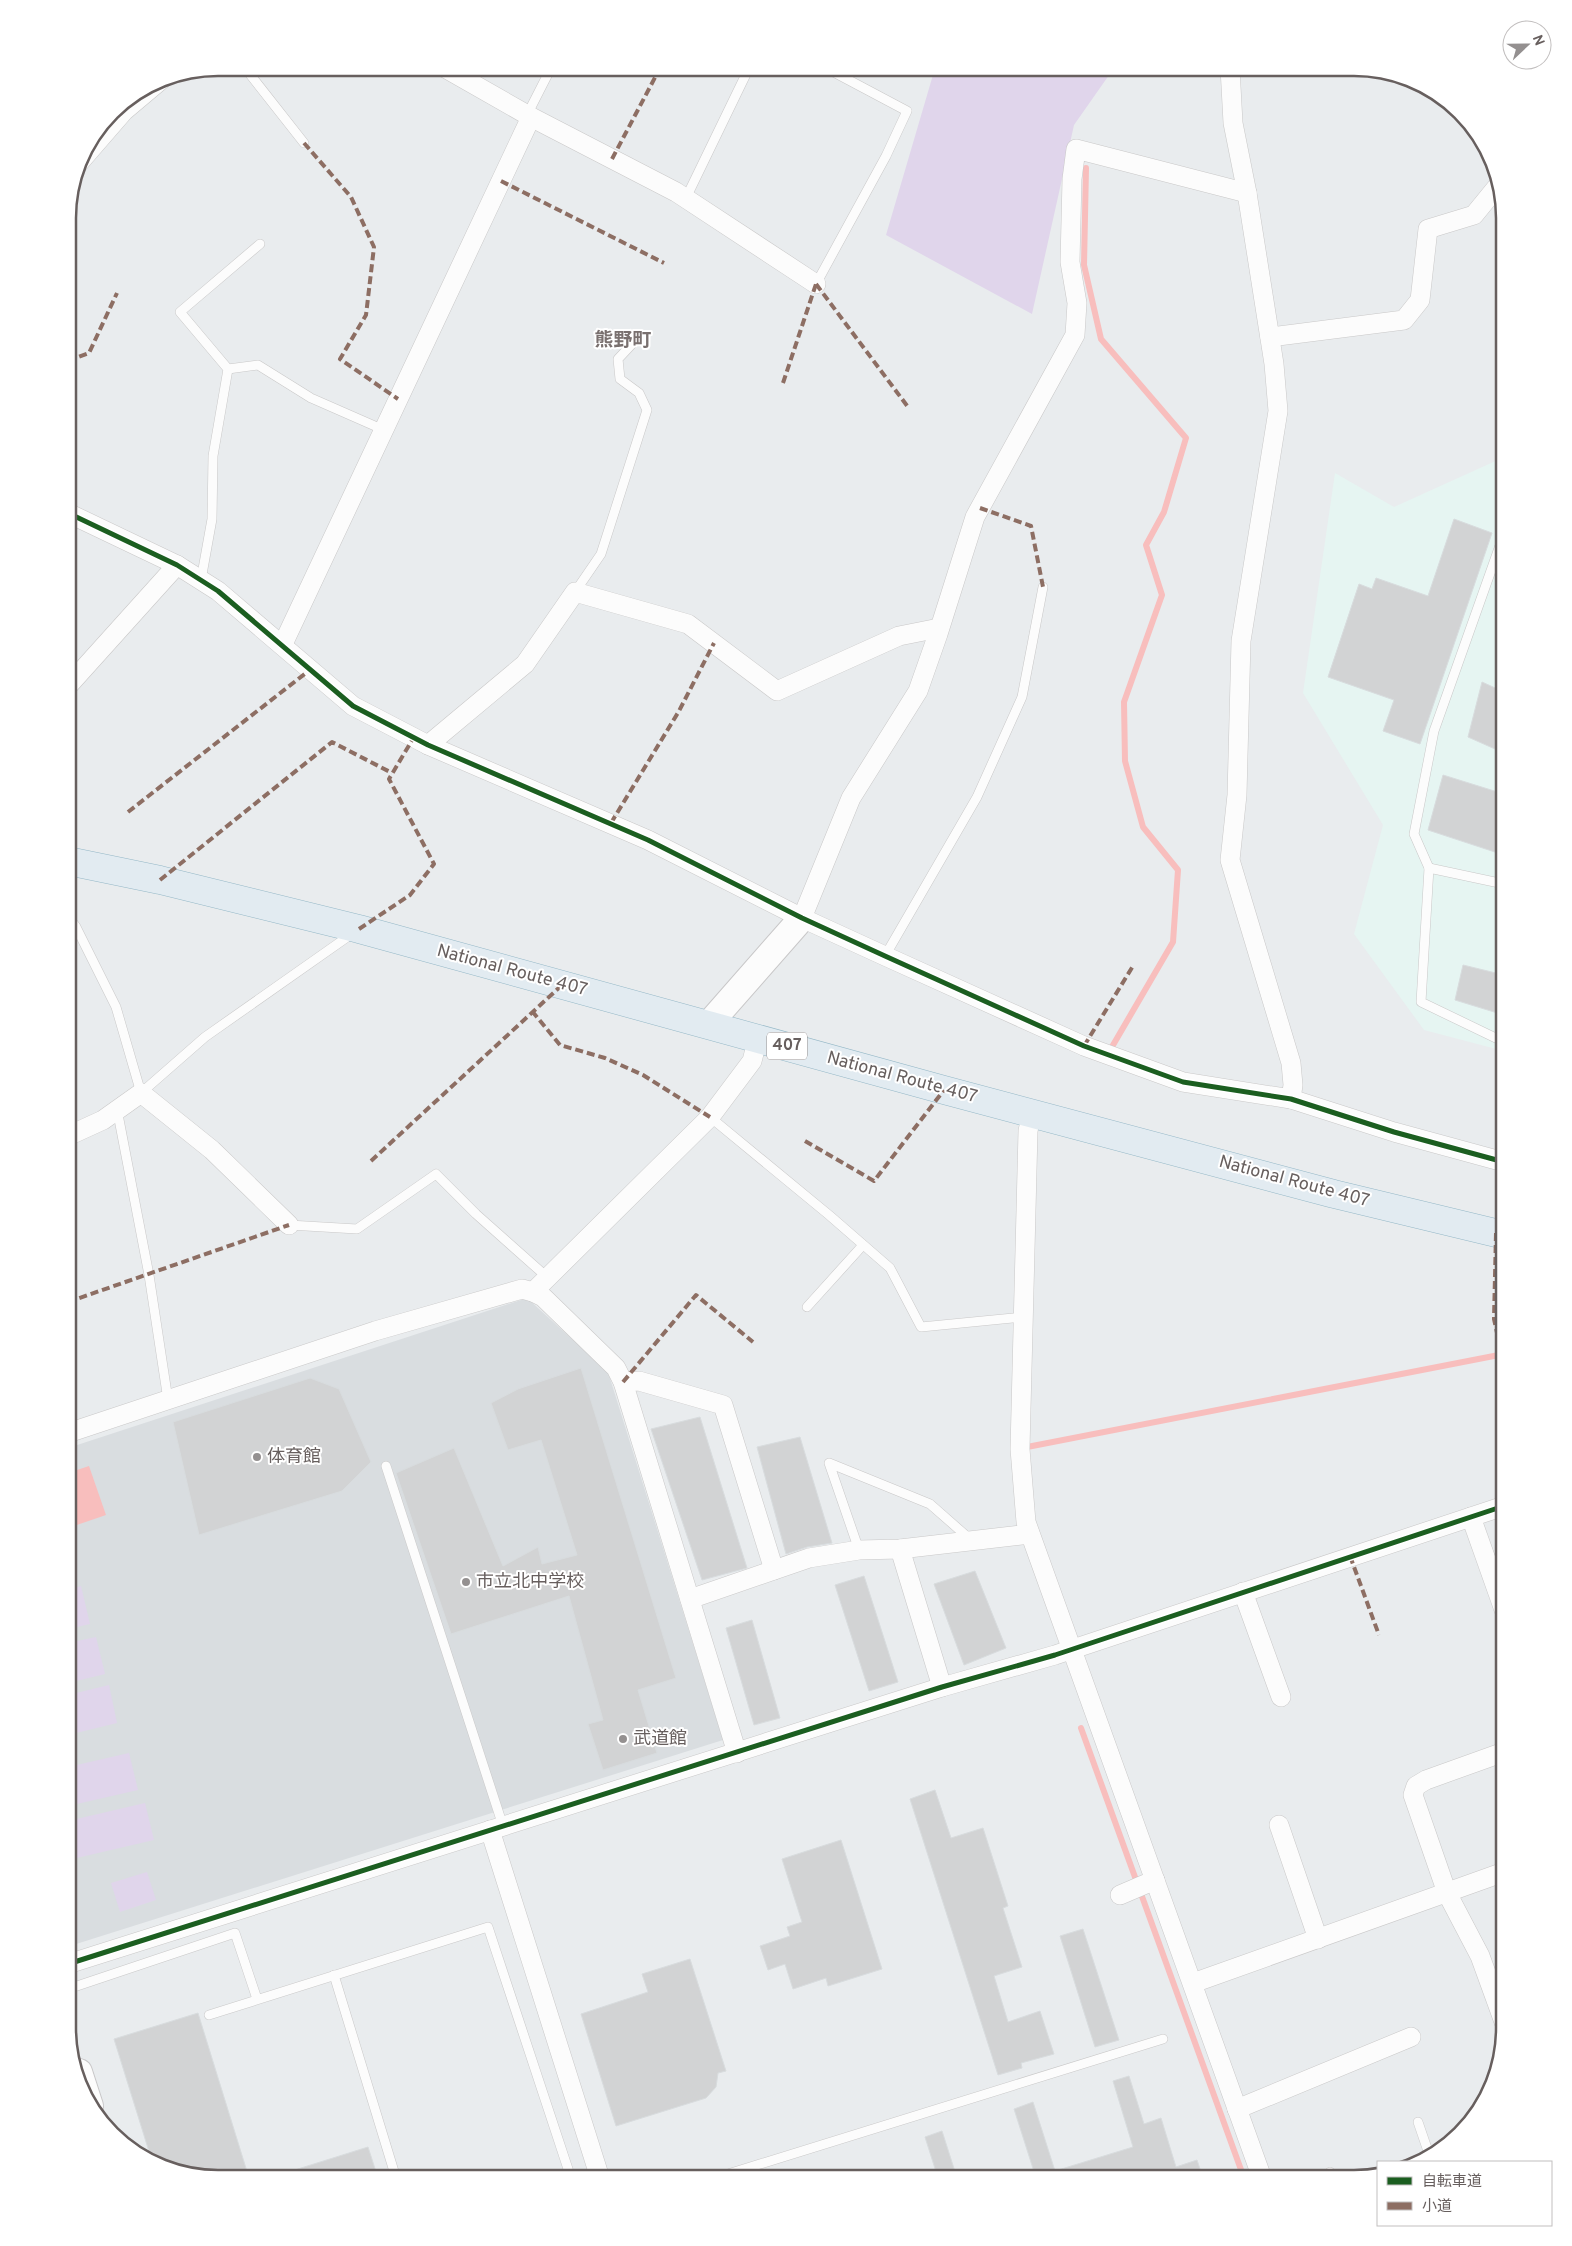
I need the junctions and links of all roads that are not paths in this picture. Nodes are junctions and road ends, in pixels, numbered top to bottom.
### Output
1 (251, 76) edge
2 (459, 76) edge
3 (548, 76) edge
4 (745, 76) edge
5 (842, 77) edge
6 (1230, 77) edge
7 (529, 116) junction
8 (117, 119) edge
9 (107, 131) edge
10 (304, 143) dead end
11 (1493, 191) edge
12 (1247, 193) junction
13 (686, 198) junction
14 (260, 244) dead end
15 (816, 284) joint
16 (1270, 338) junction
17 (633, 343) dead end
18 (228, 369) junction
19 (384, 430) junction
20 (77, 517) edge
21 (1496, 557) edge
22 (178, 566) junction
23 (201, 580) junction
24 (1043, 586) dead end
25 (575, 592) junction
26 (940, 628) junction
27 (282, 644) junction
28 (77, 676) edge
29 (428, 745) junction
30 (77, 863) edge
31 (1429, 868) junction
32 (1496, 882) edge
33 (802, 918) junction
34 (359, 929) junction
35 (77, 932) edge
36 (885, 956) junction
37 (708, 1024) junction
38 (758, 1038) junction
39 (1496, 1038) edge
40 (141, 1094) junction
41 (1291, 1098) junction
42 (117, 1108) junction
43 (1032, 1112) junction
44 (710, 1117) junction
45 (76, 1132) edge
46 (1496, 1160) edge
47 (289, 1225) joint
48 (1496, 1233) edge
49 (863, 1245) junction
50 (548, 1278) junction
51 (533, 1292) junction
52 (807, 1307) dead end
53 (1023, 1317) junction
54 (623, 1382) junction
55 (168, 1400) junction
56 (76, 1430) edge
57 (386, 1466) dead end
58 (1496, 1509) edge
59 (1471, 1518) junction
60 (1030, 1534) junction
61 (971, 1541) junction
62 (900, 1548) junction
63 (859, 1550) junction
64 (774, 1570) junction
65 (1496, 1588) edge
66 (1243, 1592) junction
67 (690, 1599) junction
68 (1071, 1650) junction
69 (942, 1687) junction
70 (1281, 1697) dead end
71 (738, 1753) junction
72 (1496, 1755) edge
73 (1279, 1825) dead end
74 (497, 1828) junction
75 (1496, 1875) edge
76 (1155, 1880) junction
77 (1447, 1893) junction
78 (1120, 1895) dead end
79 (1318, 1939) junction
80 (76, 1961) edge
81 (334, 1975) junction
82 (1192, 1983) junction
83 (76, 1986) edge
84 (256, 1999) junction
85 (1496, 2000) edge
86 (209, 2014) dead end
87 (1411, 2038) dead end
88 (1163, 2040) dead end
89 (1238, 2109) junction
90 (1418, 2122) dead end
91 (1427, 2149) edge
92 (393, 2169) edge
93 (567, 2169) edge
94 (597, 2169) edge
95 (743, 2169) edge
96 (1259, 2170) edge

1 - 10 lane
2 - 7 street
3 - 7 lane
4 - 13 lane
5 - 15 lane
6 - 12 street
7 - 13 street
7 - 19 street
8 - 9 street
11 - 16 street
12 - 16 street
12 - 26 street
13 - 15 street
14 - 18 lane
16 - 41 street
17 - 25 lane
18 - 19 lane
18 - 23 lane
19 - 27 street
20 - 22 street
21 - 31 lane
22 - 23 street
22 - 28 street
23 - 27 street
24 - 36 lane
25 - 26 street
25 - 29 street
26 - 33 street
27 - 29 street
29 - 33 street
30 - 34 highway, National Route 407 / 407
31 - 32 lane
31 - 39 lane
33 - 36 street
33 - 37 street
34 - 37 highway, National Route 407 / 407
34 - 40 lane
35 - 40 lane
36 - 41 street
37 - 38 highway, National Route 407 / 407
38 - 43 highway, National Route 407 / 407
38 - 44 street
40 - 42 street
40 - 47 street
41 - 46 street
42 - 45 street
42 - 55 lane
43 - 48 highway, National Route 407 / 407
43 - 53 street
44 - 49 lane
44 - 50 street
47 - 50 lane
49 - 52 lane
49 - 53 lane
50 - 51 street
51 - 54 street
51 - 55 street
53 - 60 street
54 - 64 street
54 - 67 street
55 - 56 street
57 - 74 lane
58 - 59 street
59 - 65 street
59 - 66 street
60 - 61 street
60 - 68 street
61 - 62 street
61 - 63 lane
62 - 63 street
62 - 69 street
63 - 64 street
64 - 67 street
66 - 68 street
66 - 70 street
67 - 71 street
68 - 69 street
68 - 76 street
69 - 71 street
71 - 74 street
72 - 77 street
73 - 79 street
74 - 80 street
74 - 94 street
75 - 77 street
76 - 78 street
76 - 82 street
77 - 79 street
77 - 85 street
79 - 82 street
81 - 84 lane
81 - 92 lane
81 - 93 lane
82 - 89 street
83 - 84 lane
84 - 86 lane
87 - 89 street
88 - 95 lane
89 - 96 street
90 - 91 lane

